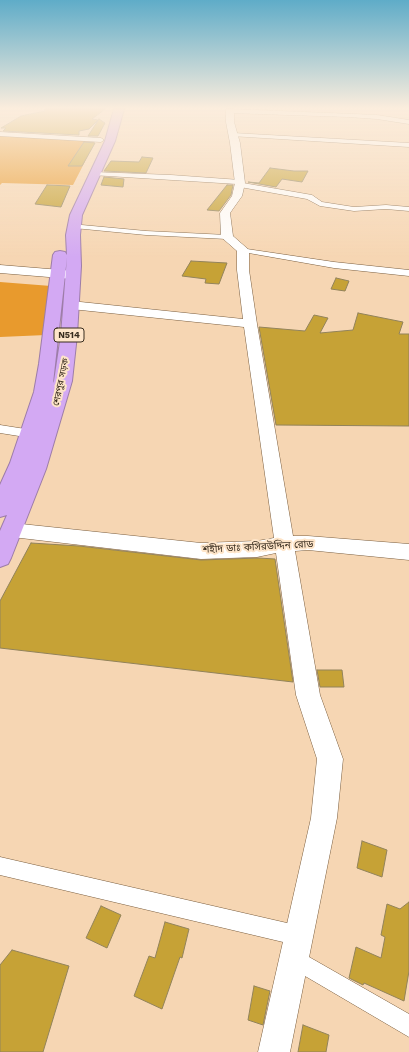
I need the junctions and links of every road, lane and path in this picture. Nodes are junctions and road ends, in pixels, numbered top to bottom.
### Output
1 (90, 158) edge
2 (102, 158) edge
3 (236, 158) edge
4 (94, 174) junction
5 (240, 184) junction
6 (409, 209) edge
7 (74, 226) junction
8 (235, 244) junction
9 (0, 269) edge
10 (409, 273) edge
11 (66, 274) junction
12 (71, 305) junction
13 (250, 324) junction
14 (0, 429) edge
15 (28, 434) junction
16 (47, 435) junction
17 (0, 509) edge
18 (12, 530) junction
19 (284, 544) junction
20 (409, 552) edge
21 (0, 558) edge
22 (0, 866) edge
23 (300, 936) junction
24 (295, 959) junction
25 (409, 1026) edge
26 (274, 1052) edge

1 - 11 highway, শেরপুর সড়ক / N514
2 - 4 highway, শেরপুর সড়ক / N514
3 - 5 street
4 - 5 street
4 - 7 highway, শেরপুর সড়ক / N514
5 - 6 street
5 - 8 street
7 - 8 street
7 - 11 highway, শেরপুর সড়ক / N514
8 - 10 street
8 - 13 street
9 - 11 street
11 - 12 highway, শেরপুর সড়ক / N514
11 - 15 highway, শেরপুর সড়ক / N514
12 - 13 street
12 - 16 highway, শেরপুর সড়ক / N514
13 - 19 street
14 - 15 street
15 - 16 street
15 - 17 highway, শেরপুর সড়ক / N514
16 - 18 highway, শেরপুর সড়ক / N514
18 - 19 street, শহীদ ডাঃ কসিরউদ্দিন রোড
18 - 21 highway, শেরপুর সড়ক / N514
19 - 20 street, শহীদ ডাঃ কসিরউদ্দিন রোড
19 - 23 street
22 - 23 street
23 - 24 street
24 - 25 street
24 - 26 street

